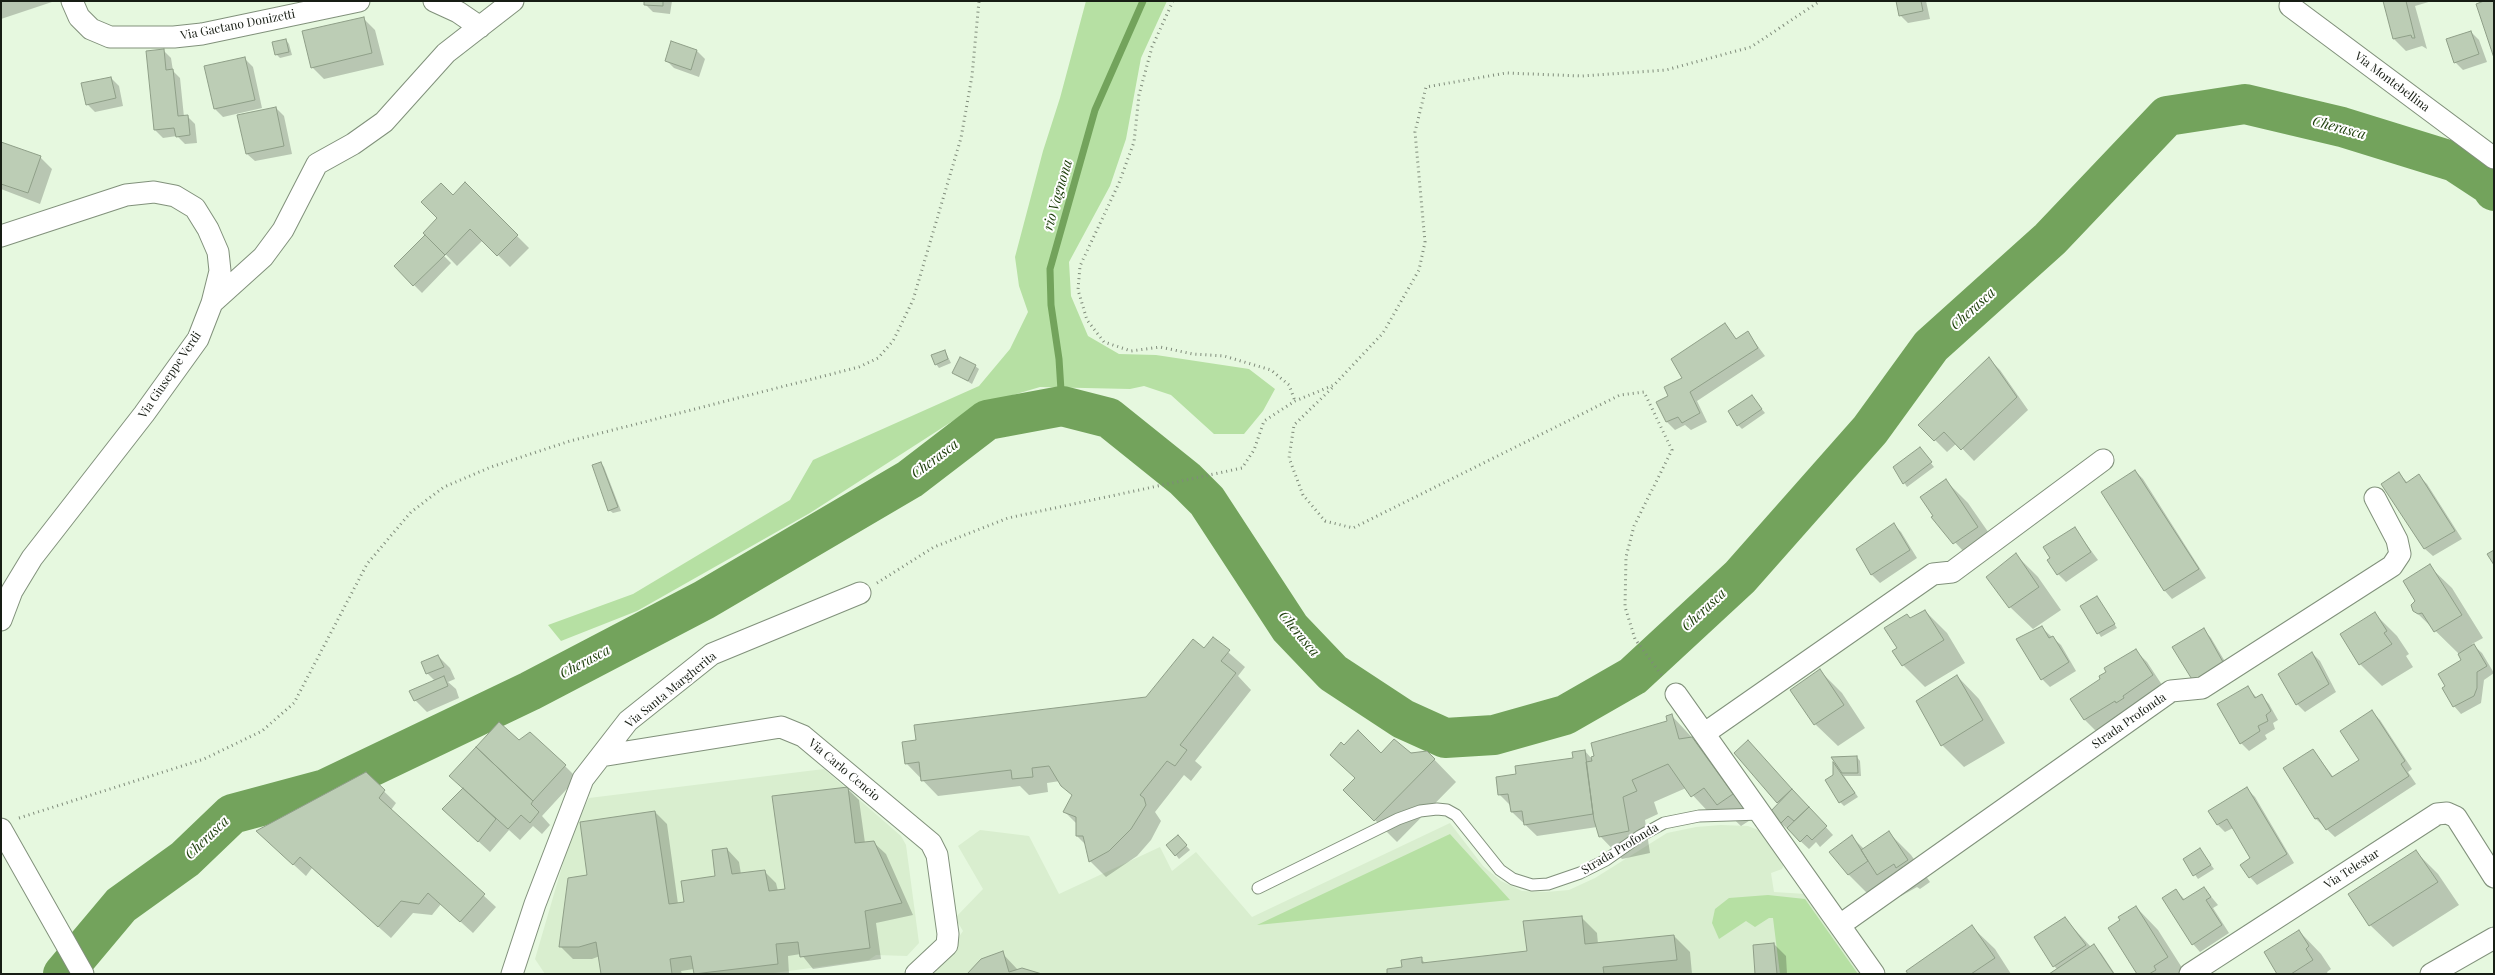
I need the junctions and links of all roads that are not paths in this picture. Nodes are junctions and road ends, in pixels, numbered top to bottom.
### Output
1 (72, 1) edge
2 (359, 1) edge
3 (434, 1) edge
4 (513, 1) edge
5 (2290, 6) dead end
6 (480, 28) junction
7 (2494, 158) edge
8 (1, 236) edge
9 (212, 303) junction
10 (2103, 460) dead end
11 (2375, 498) dead end
12 (860, 593) road end
13 (1, 620) edge
14 (1676, 694) road end
15 (1705, 733) junction
16 (601, 756) junction
17 (1760, 814) junction
18 (6, 825) edge
19 (2494, 877) edge
20 (1258, 888) dead end
21 (1840, 925) junction
22 (2494, 938) edge
23 (83, 974) edge
24 (512, 974) edge
25 (916, 974) edge
26 (1874, 974) edge
27 (2190, 974) edge
28 (2431, 974) edge

1 - 2 street, Via Gaetano Donizetti
3 - 6 street
4 - 6 street
5 - 7 street, Via Montebellina
6 - 9 street
8 - 9 street, Via Giuseppe Verdi
9 - 13 street, Via Giuseppe Verdi
10 - 15 street
11 - 21 street, Strada Profonda
12 - 16 street, Via Santa Margherita
14 - 15 street
15 - 17 street
16 - 24 street, Via Santa Margherita
16 - 25 street, Via Carlo Cencio
17 - 20 lane, Strada Profonda
17 - 21 street
18 - 23 street
19 - 27 street, Via Telestar
21 - 26 street
22 - 28 street

